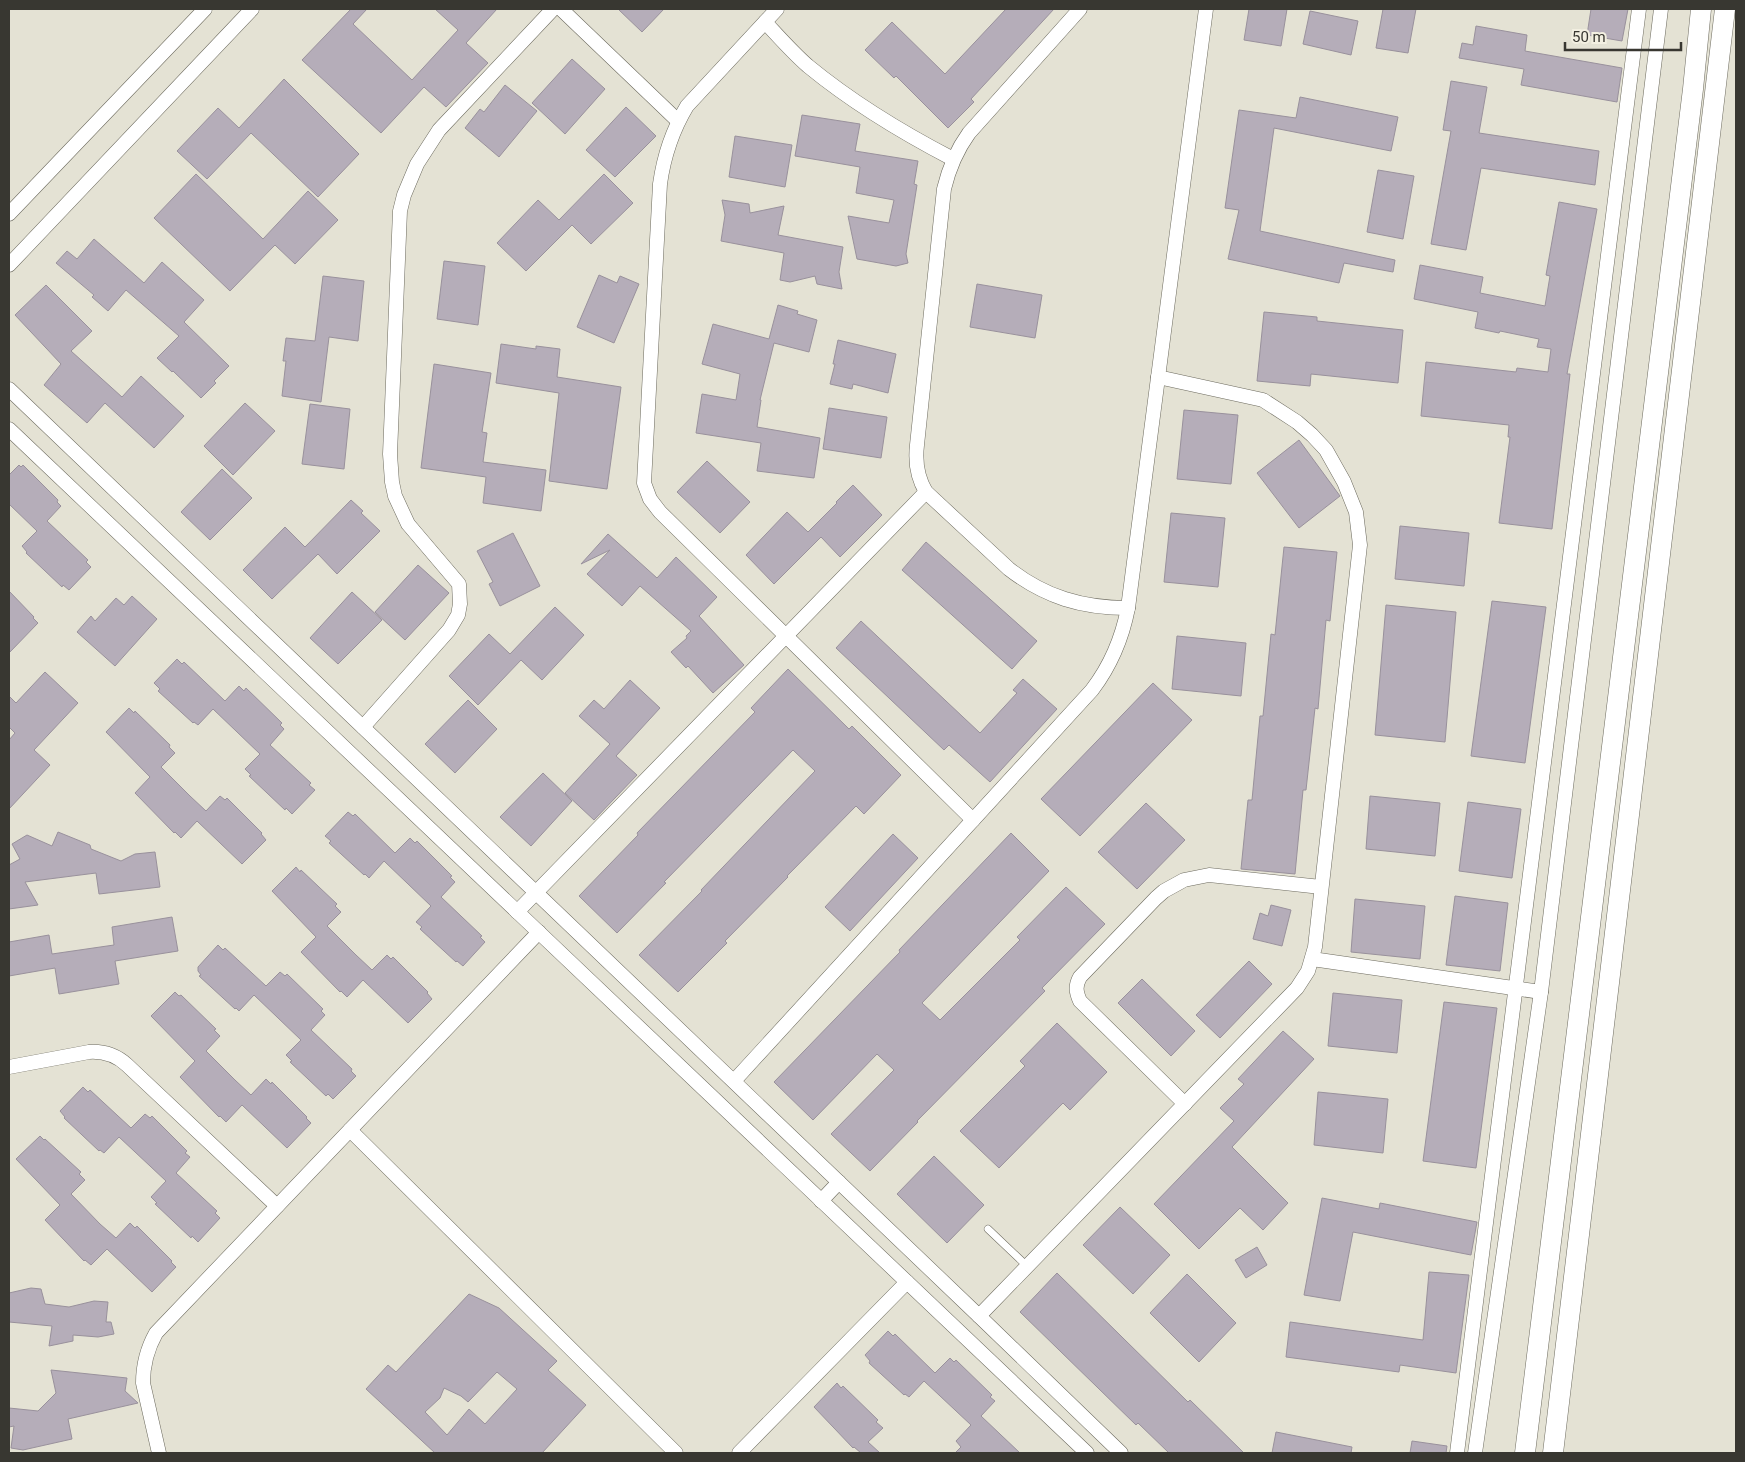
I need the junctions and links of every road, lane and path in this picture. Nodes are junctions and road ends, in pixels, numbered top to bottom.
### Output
1 (205, 9) edge
2 (252, 9) edge
3 (553, 9) edge
4 (561, 9) edge
5 (777, 9) edge
6 (1080, 9) edge
7 (1206, 9) edge
8 (1640, 9) edge
9 (1661, 9) edge
10 (1701, 9) edge
11 (1725, 9) edge
12 (765, 22) junction
13 (678, 121) junction
14 (953, 159) junction
15 (1616, 194) junction
16 (1638, 198) junction
17 (9, 214) edge
18 (9, 265) edge
19 (1158, 376) junction
20 (9, 389) edge
21 (9, 429) edge
22 (926, 492) junction
23 (1128, 608) junction
24 (786, 636) junction
25 (363, 727) junction
26 (972, 820) junction
27 (1321, 888) junction
28 (536, 892) junction
29 (517, 912) junction
30 (539, 932) junction
31 (1312, 959) junction
32 (1515, 988) junction
33 (1541, 992) junction
34 (9, 1067) edge
35 (734, 1081) junction
36 (1185, 1104) junction
37 (350, 1130) junction
38 (840, 1182) junction
39 (821, 1201) junction
40 (276, 1206) junction
41 (988, 1229) dead end
42 (1027, 1266) junction
43 (907, 1282) junction
44 (979, 1316) junction
45 (1079, 1451) edge
46 (159, 1453) edge
47 (676, 1453) edge
48 (739, 1453) edge
49 (1121, 1453) edge
50 (1457, 1453) edge
51 (1475, 1453) edge
52 (1525, 1453) edge
53 (1553, 1453) edge

1 - 17 street
2 - 18 street
3 - 25 street
4 - 13 street
5 - 12 street
6 - 14 street
7 - 19 street
8 - 15 street
9 - 16 street
10 - 52 main road
11 - 53 main road
12 - 13 street
12 - 14 street
13 - 24 street
14 - 22 street
15 - 16 street
15 - 32 street
16 - 33 street
19 - 23 street
19 - 27 street
20 - 25 street
21 - 29 street
22 - 23 street
22 - 24 street
23 - 26 street
24 - 26 street
24 - 28 street
25 - 28 street
26 - 35 street
27 - 31 street
27 - 36 street
28 - 29 street
28 - 35 street
29 - 30 street
30 - 37 street
30 - 39 street
31 - 32 street
31 - 36 street
32 - 33 street
32 - 50 street
33 - 51 street
34 - 40 street
35 - 38 street
36 - 42 street
37 - 40 street
37 - 47 street
38 - 39 street
38 - 44 street
39 - 43 street
40 - 46 street
41 - 42 lane
42 - 44 street
43 - 45 street
43 - 48 street
44 - 49 street

